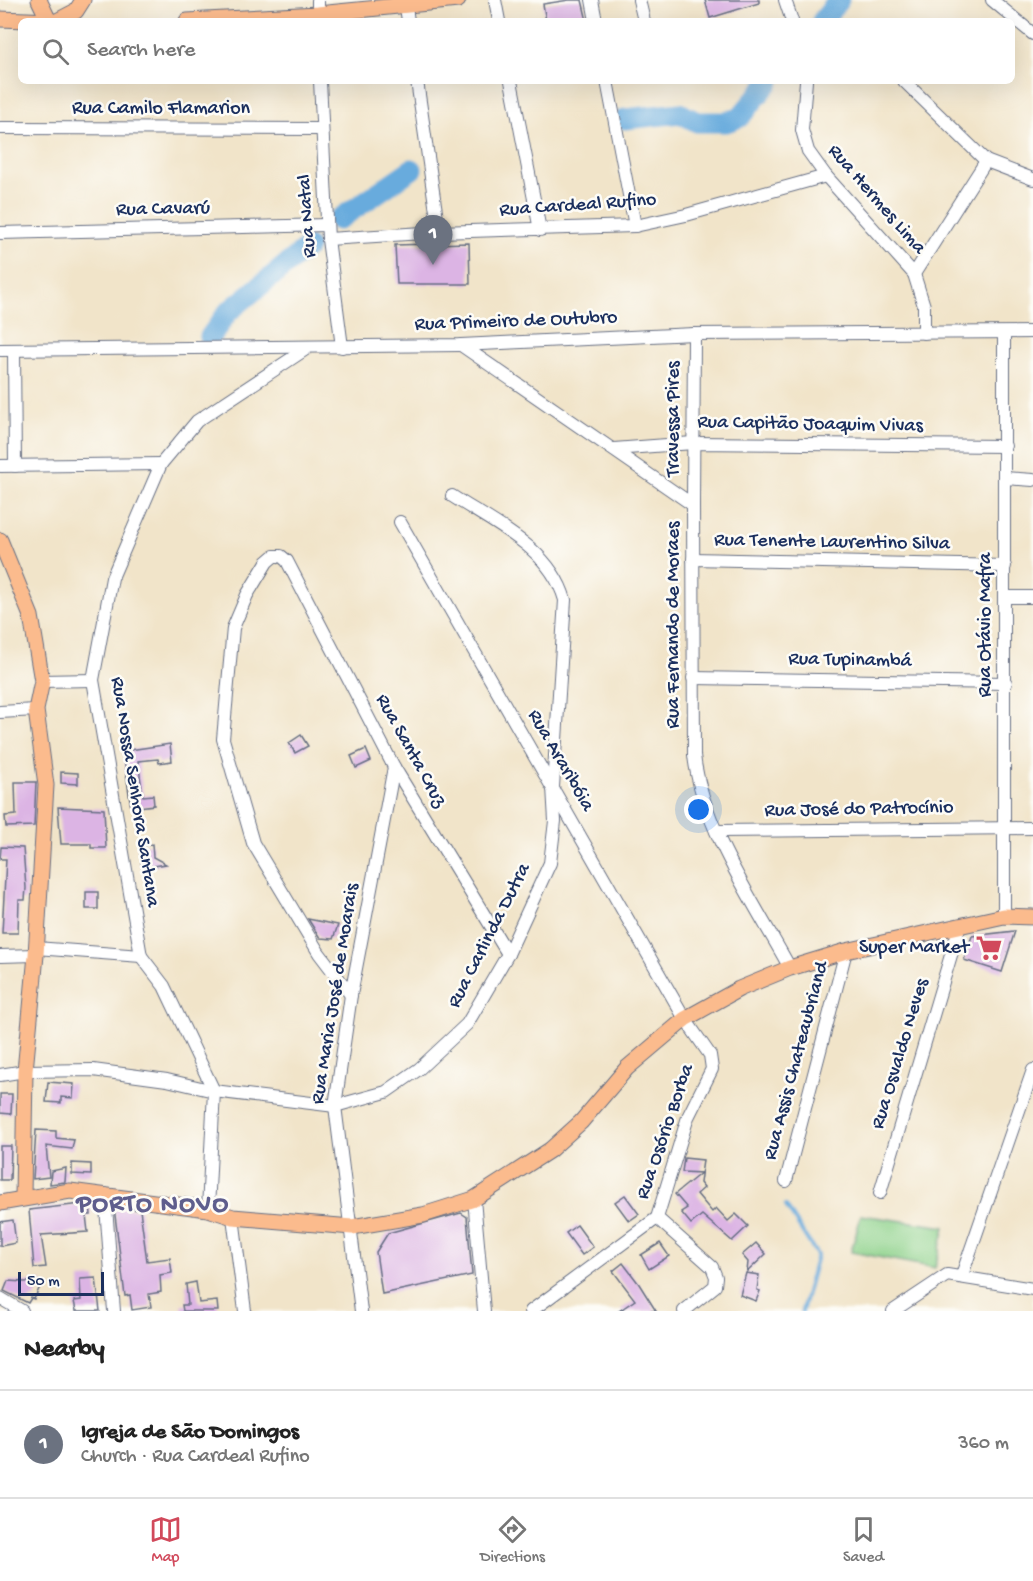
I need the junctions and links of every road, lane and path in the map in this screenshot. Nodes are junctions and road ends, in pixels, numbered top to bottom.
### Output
1 (39, 0) edge
2 (83, 0) edge
3 (458, 0) edge
4 (495, 0) edge
5 (592, 0) edge
6 (639, 0) edge
7 (785, 0) edge
8 (992, 0) edge
9 (437, 1) edge
10 (408, 9) edge
11 (318, 12) edge
12 (51, 18) edge
13 (60, 18) edge
14 (231, 18) edge
15 (498, 18) edge
16 (595, 18) edge
17 (643, 18) edge
18 (791, 18) edge
19 (1014, 18) edge
20 (0, 19) edge
21 (1015, 19) edge
22 (18, 20) edge
23 (1033, 34) edge
24 (320, 84) edge
25 (417, 84) edge
26 (512, 84) edge
27 (608, 84) edge
28 (806, 84) edge
29 (907, 84) edge
30 (0, 128) edge
31 (322, 129) junction
32 (986, 161) junction
33 (826, 176) junction
34 (1033, 179) edge
35 (327, 225) junction
36 (635, 226) junction
37 (540, 230) junction
38 (439, 232) junction
39 (0, 233) edge
40 (328, 240) junction
41 (914, 274) junction
42 (1033, 332) edge
43 (924, 333) junction
44 (1004, 333) junction
45 (694, 334) junction
46 (461, 345) junction
47 (342, 347) junction
48 (307, 348) junction
49 (0, 350) edge
50 (14, 350) junction
51 (693, 443) junction
52 (1005, 446) junction
53 (614, 449) junction
54 (161, 464) junction
55 (0, 466) edge
56 (15, 466) junction
57 (1005, 478) junction
58 (1033, 480) edge
59 (452, 496) dead end
60 (693, 505) junction
61 (400, 522) dead end
62 (2, 545) edge
63 (693, 559) junction
64 (1005, 566) junction
65 (1005, 597) junction
66 (1033, 597) edge
67 (693, 678) junction
68 (93, 680) junction
69 (42, 681) junction
70 (1006, 683) junction
71 (36, 710) junction
72 (0, 712) edge
73 (394, 768) junction
74 (553, 787) junction
75 (1002, 828) junction
76 (1033, 828) edge
77 (716, 831) junction
78 (1004, 916) junction
79 (1033, 917) edge
80 (960, 925) junction
81 (846, 951) junction
82 (36, 952) junction
83 (508, 954) junction
84 (0, 956) edge
85 (141, 956) junction
86 (790, 968) junction
87 (351, 995) junction
88 (686, 1019) junction
89 (1033, 1070) edge
90 (25, 1071) junction
91 (0, 1075) edge
92 (214, 1091) junction
93 (335, 1106) junction
94 (786, 1181) dead end
95 (880, 1193) dead end
96 (105, 1194) junction
97 (23, 1197) junction
98 (474, 1199) junction
99 (0, 1203) edge
100 (208, 1209) junction
101 (233, 1217) junction
102 (657, 1218) junction
103 (352, 1227) junction
104 (962, 1275) junction
105 (1033, 1289) edge
106 (0, 1298) edge
107 (21, 1311) edge
108 (114, 1311) edge
109 (244, 1311) edge
110 (361, 1311) edge
111 (484, 1311) edge
112 (531, 1311) edge
113 (684, 1311) edge
114 (893, 1311) edge

1 - 12 main road
2 - 13 main road
3 - 9 main road
4 - 15 street
5 - 16 street
6 - 17 street
7 - 18 street
8 - 19 street
9 - 10 main road
10 - 11 main road
11 - 14 main road
20 - 22 main road
21 - 23 street
24 - 31 street, Rua Natal
25 - 38 street
26 - 37 street
27 - 36 street
28 - 33 street, Rua Hermes Lima
29 - 32 street
30 - 31 street, Rua Camilo Flamarion
31 - 35 street, Rua Natal
32 - 34 street
32 - 41 street, Rua Hermes Lima
33 - 36 street, Rua Cardeal Rufino
33 - 41 street, Rua Hermes Lima
35 - 39 street, Rua Cavarú
35 - 40 street, Rua Natal
36 - 37 street, Rua Cardeal Rufino
37 - 38 street, Rua Cardeal Rufino
38 - 40 street, Rua Cardeal Rufino
40 - 47 street, Rua Natal
41 - 43 street, Rua Hermes Lima
42 - 44 street, Rua Primeiro de Outubro
43 - 44 street, Rua Primeiro de Outubro
43 - 45 street, Rua Primeiro de Outubro
44 - 52 street, Rua Otávio Mafra
45 - 46 street, Rua Primeiro de Outubro
45 - 51 street, Travessa Pires
46 - 47 street, Rua Primeiro de Outubro
46 - 53 street, Rua Fernando de Moraes
47 - 48 street, Rua Primeiro de Outubro
48 - 50 street, Rua Primeiro de Outubro
48 - 54 street, Rua Nossa Senhora Santana
49 - 50 street, Rua Primeiro de Outubro
50 - 56 street
51 - 52 street, Rua Capitão Joaquim Vivas
51 - 53 street, Rua Capitão Joaquim Vivas
51 - 60 street, Travessa Pires
52 - 57 street, Rua Otávio Mafra
53 - 60 street, Rua Fernando de Moraes
54 - 56 street
54 - 68 street, Rua Nossa Senhora Santana
55 - 56 street
57 - 58 street
57 - 64 street, Rua Otávio Mafra
59 - 74 street, Rua Carlinda Dutra
60 - 63 street, Rua Fernando de Moraes
61 - 74 street, Rua Araribóia
62 - 69 main road
63 - 64 street, Rua Tenente Laurentino Silva
63 - 67 street, Rua Fernando de Moraes
64 - 65 street, Rua Otávio Mafra
65 - 66 street
65 - 70 street, Rua Otávio Mafra
67 - 70 street, Rua Tupinambá
67 - 77 street, Rua Fernando de Moraes
68 - 69 street
68 - 85 street, Rua Nossa Senhora Santana
69 - 71 main road
70 - 75 street, Rua Otávio Mafra
71 - 72 street
71 - 82 main road
73 - 83 street, Rua Santa Cruz
73 - 87 street, Rua Maria José de Moarais
73 - 87 street, Rua Santa Cruz
74 - 83 street, Rua Carlinda Dutra
74 - 88 street, Rua Araribóia
75 - 76 street, Rua José do Patrocínio
75 - 77 street, Rua José do Patrocínio
75 - 78 street, Rua Otávio Mafra
77 - 86 street, Rua Fernando de Moraes
78 - 79 main road
78 - 80 main road
80 - 81 main road
80 - 95 street, Rua Osvaldo Neves
81 - 86 main road
81 - 94 street, Rua Assis Chateaubriand
82 - 84 street
82 - 85 street
82 - 90 main road
83 - 93 street, Rua Carlinda Dutra
85 - 92 street, Rua Nossa Senhora Santana
86 - 88 main road
87 - 93 street, Rua Maria José de Moarais
88 - 98 main road
88 - 102 street, Rua Osório Borba
89 - 104 street
90 - 91 street, Rua Carlinda Dutra
90 - 92 street, Rua Carlinda Dutra
90 - 97 main road
92 - 93 street, Rua Carlinda Dutra
92 - 100 street
93 - 103 street, Rua Maria José de Moarais
96 - 97 main road
96 - 100 main road
96 - 108 street
97 - 99 main road
98 - 103 main road
98 - 111 street
100 - 101 main road
101 - 103 main road
101 - 109 street
102 - 112 street, Rua Osório Borba
102 - 113 street
103 - 110 street, Rua Maria José de Moarais
104 - 105 street
104 - 114 street
106 - 107 street

